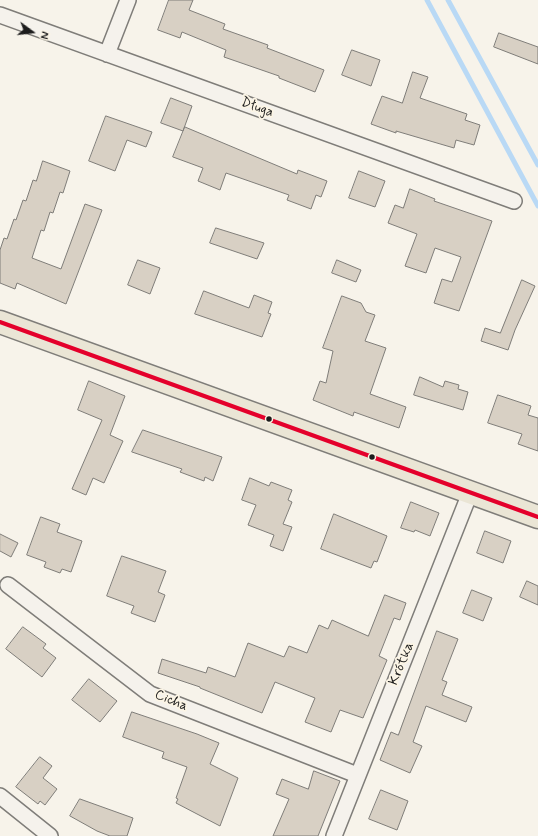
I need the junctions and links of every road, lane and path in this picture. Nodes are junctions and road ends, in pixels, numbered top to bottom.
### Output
1 (128, 0) edge
2 (0, 16) edge
3 (107, 54) junction
4 (514, 201) dead end
5 (0, 322) edge
6 (470, 493) junction
7 (538, 518) edge
8 (8, 585) dead end
9 (358, 775) junction
10 (0, 796) edge
11 (50, 836) edge
12 (334, 836) edge

1 - 3 street
2 - 3 street, Długa
3 - 4 street, Długa
5 - 6 main road
6 - 7 main road
6 - 9 street, Krótka
8 - 9 street, Cicha
9 - 12 street, Krótka
10 - 11 street

